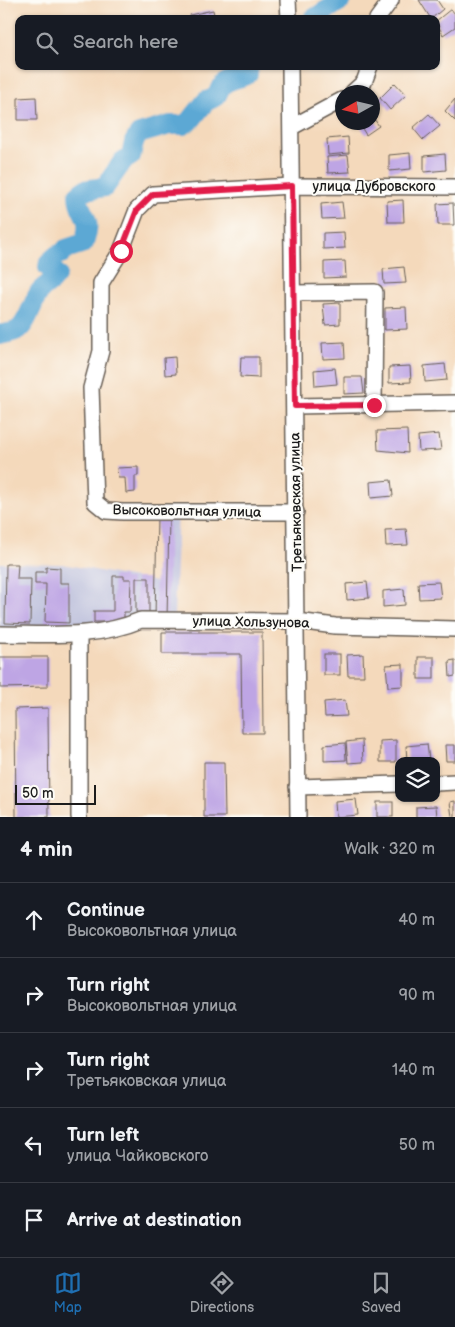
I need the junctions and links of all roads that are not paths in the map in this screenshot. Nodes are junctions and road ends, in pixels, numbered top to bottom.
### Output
1 (288, 0) edge
2 (391, 0) edge
3 (289, 15) edge
4 (380, 15) edge
5 (368, 70) edge
6 (290, 71) edge
7 (361, 85) edge
8 (335, 104) edge
9 (292, 127) junction
10 (292, 186) junction
11 (455, 187) edge
12 (293, 293) junction
13 (455, 403) edge
14 (374, 405) junction
15 (295, 406) junction
16 (296, 512) junction
17 (297, 621) junction
18 (455, 628) edge
19 (0, 634) edge
20 (79, 635) junction
21 (455, 782) edge
22 (440, 783) edge
23 (395, 784) edge
24 (298, 787) junction
25 (79, 817) edge
26 (298, 817) edge

1 - 3 street
2 - 4 street
5 - 7 street
6 - 9 street, Третьяковская улица
8 - 9 street
9 - 10 street, Третьяковская улица
10 - 11 street, улица Дубровского
10 - 12 street, Третьяковская улица
10 - 16 street, Высоковольтная улица
12 - 14 street
12 - 15 street, Третьяковская улица
13 - 14 street
14 - 15 street
15 - 16 street, Третьяковская улица
16 - 17 street, Третьяковская улица
17 - 18 street, улица Хользунова
17 - 20 street, улица Хользунова
17 - 24 street, Третьяковская улица
19 - 20 street, улица Хользунова
20 - 25 street
21 - 22 street
23 - 24 street
24 - 26 street, Третьяковская улица

